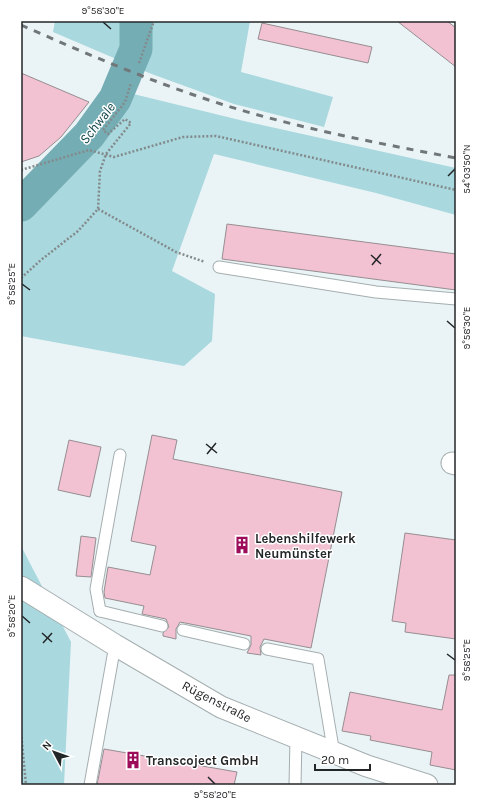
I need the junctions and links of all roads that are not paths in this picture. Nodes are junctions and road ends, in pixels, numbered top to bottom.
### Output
1 (219, 267) road end
2 (456, 300) edge
3 (120, 455) dead end
4 (21, 587) edge
5 (100, 611) junction
6 (83, 626) junction
7 (162, 626) dead end
8 (183, 630) dead end
9 (244, 644) dead end
10 (115, 645) junction
11 (267, 649) dead end
12 (296, 738) junction
13 (334, 754) junction
14 (90, 785) edge
15 (295, 785) edge
16 (427, 785) edge

1 - 2 lane
3 - 5 lane
4 - 6 street, Rügenstraße
5 - 6 lane
5 - 7 lane
6 - 10 street, Rügenstraße
8 - 9 lane
10 - 12 street, Rügenstraße
10 - 14 lane
11 - 13 lane
12 - 13 street, Rügenstraße
12 - 15 lane
13 - 16 street, Rügenstraße

